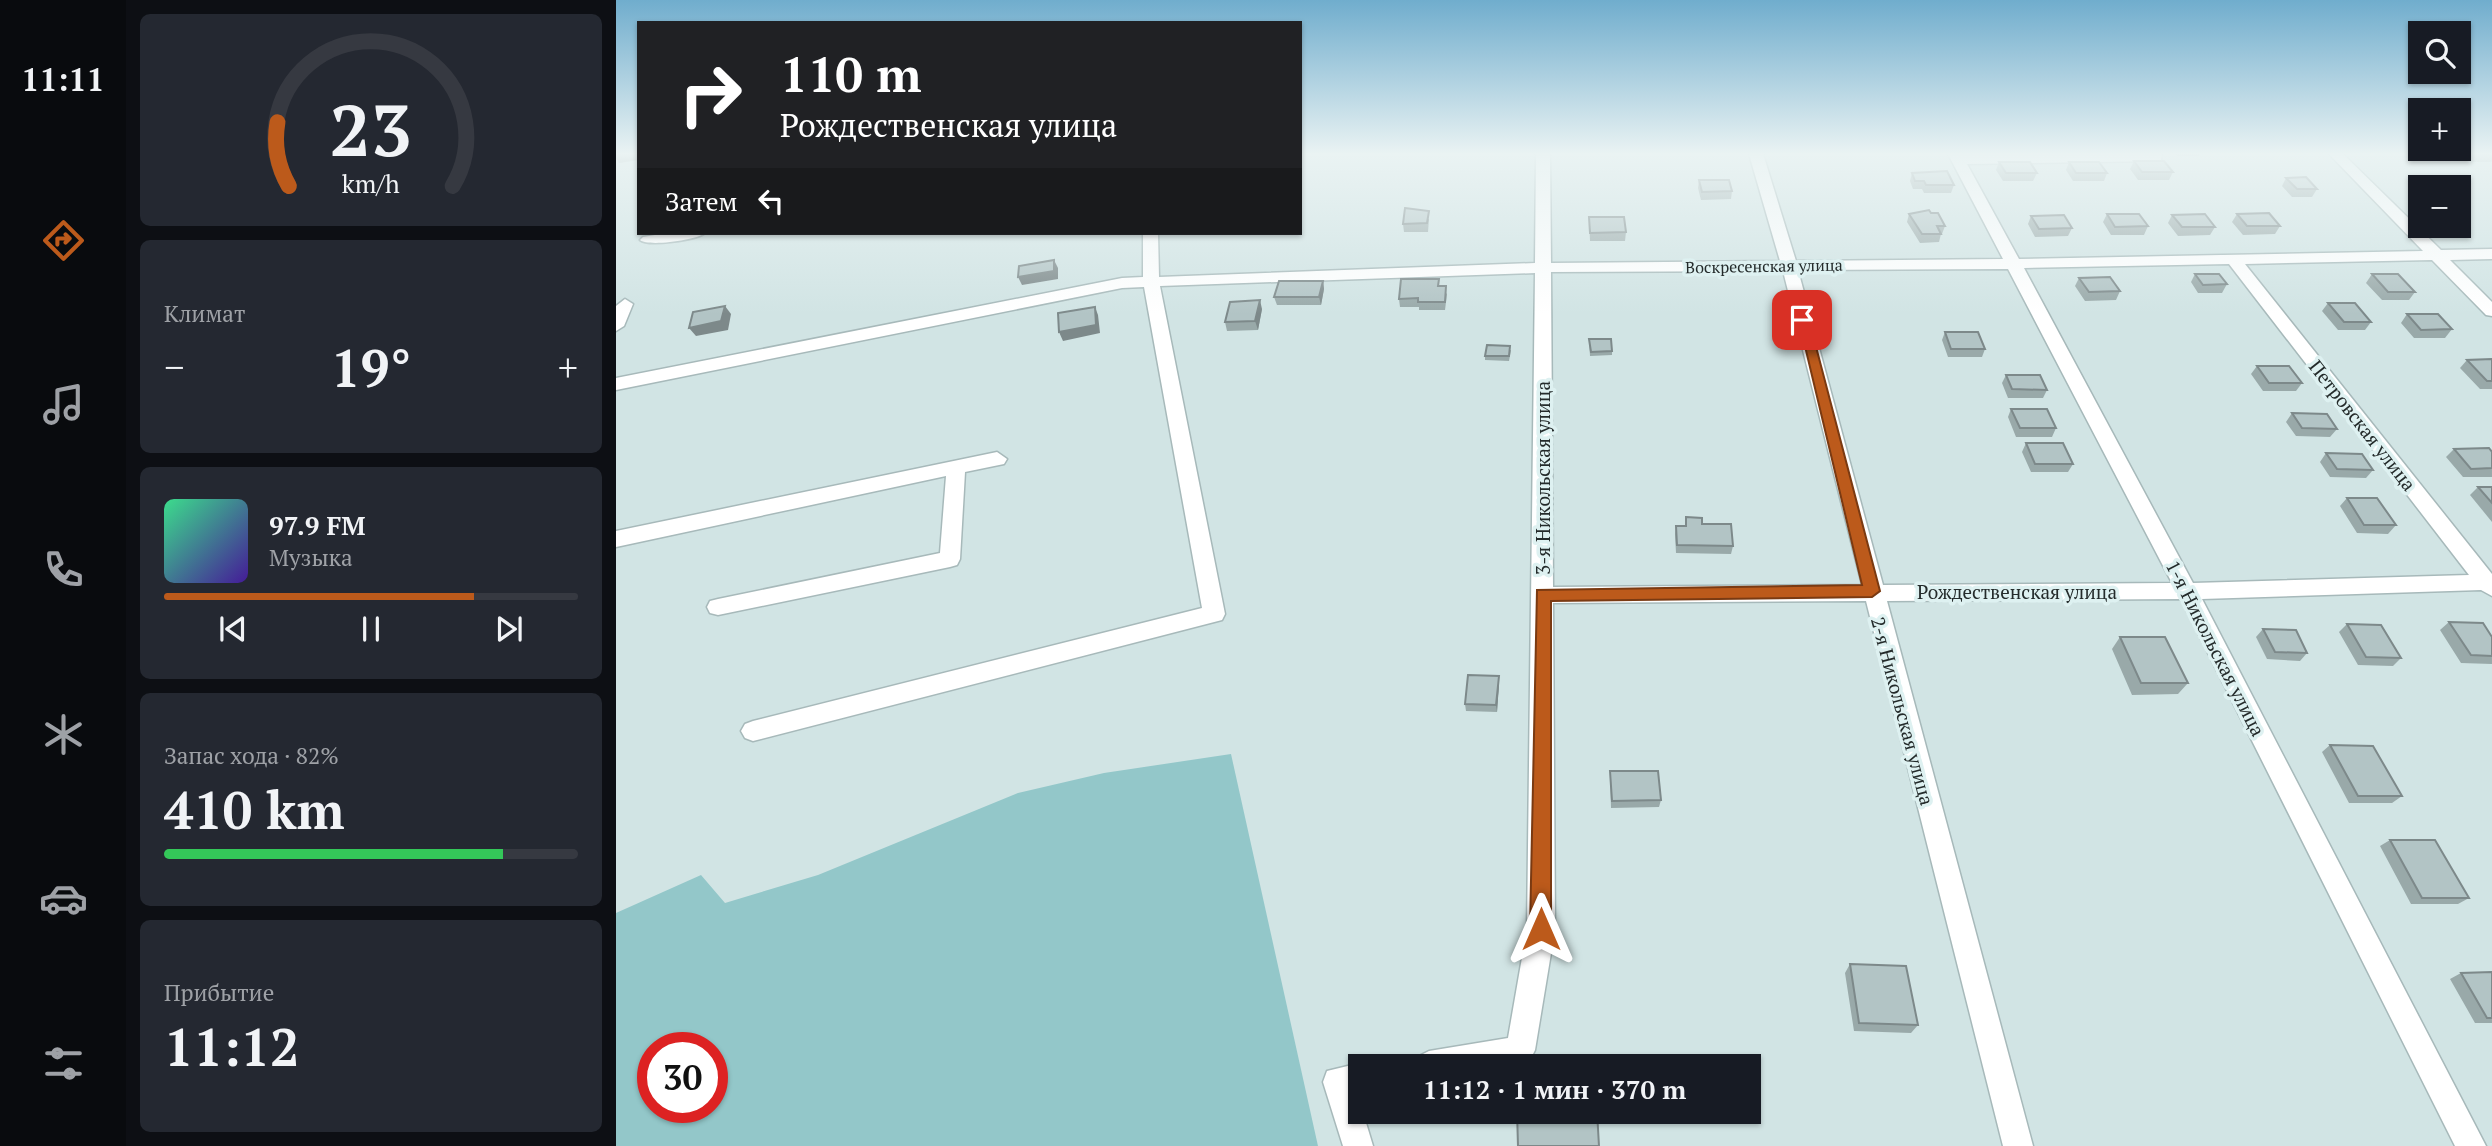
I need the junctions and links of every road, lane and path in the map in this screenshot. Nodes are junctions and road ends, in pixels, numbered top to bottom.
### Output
1 (1543, 207) edge
2 (1771, 207) edge
3 (1983, 207) edge
4 (2389, 207) edge
5 (683, 235) edge
6 (1150, 235) edge
7 (648, 240) dead end
8 (2492, 254) edge
9 (2438, 256) junction
10 (2233, 260) junction
11 (2013, 264) junction
12 (1788, 265) junction
13 (1542, 268) junction
14 (1151, 283) junction
15 (625, 304) dead end
16 (2492, 311) edge
17 (616, 326) edge
18 (616, 384) edge
19 (997, 459) dead end
20 (956, 468) junction
21 (616, 539) edge
22 (2490, 584) edge
23 (1872, 591) junction
24 (2187, 592) junction
25 (1542, 595) junction
26 (718, 607) dead end
27 (753, 731) dead end
28 (1498, 1054) edge
29 (1348, 1080) edge
30 (1348, 1114) edge
31 (1351, 1124) edge
32 (1358, 1146) edge
33 (2018, 1146) edge
34 (2471, 1146) edge

1 - 13 street, 3-я Никольская улица
2 - 12 street, 2-я Никольская улица
3 - 11 street, 1-я Никольская улица
4 - 9 street
5 - 7 street
6 - 14 street
8 - 9 street, Воскресенская улица
9 - 10 street, Воскресенская улица
9 - 16 street
10 - 11 street, Воскресенская улица
10 - 22 street, Петровская улица
11 - 12 street, Воскресенская улица
11 - 24 street, 1-я Никольская улица
12 - 13 street, Воскресенская улица
12 - 23 street, 2-я Никольская улица
13 - 14 street, Воскресенская улица
13 - 25 street, 3-я Никольская улица
14 - 18 street, Воскресенская улица
14 - 27 street
15 - 17 street
19 - 20 street
20 - 21 street
20 - 26 street
22 - 24 street, Рождественская улица
23 - 24 street, Рождественская улица
23 - 25 street, Рождественская улица
23 - 33 street, 2-я Никольская улица
24 - 34 street, 1-я Никольская улица
25 - 28 street, 3-я Никольская улица
29 - 30 street
31 - 32 street

